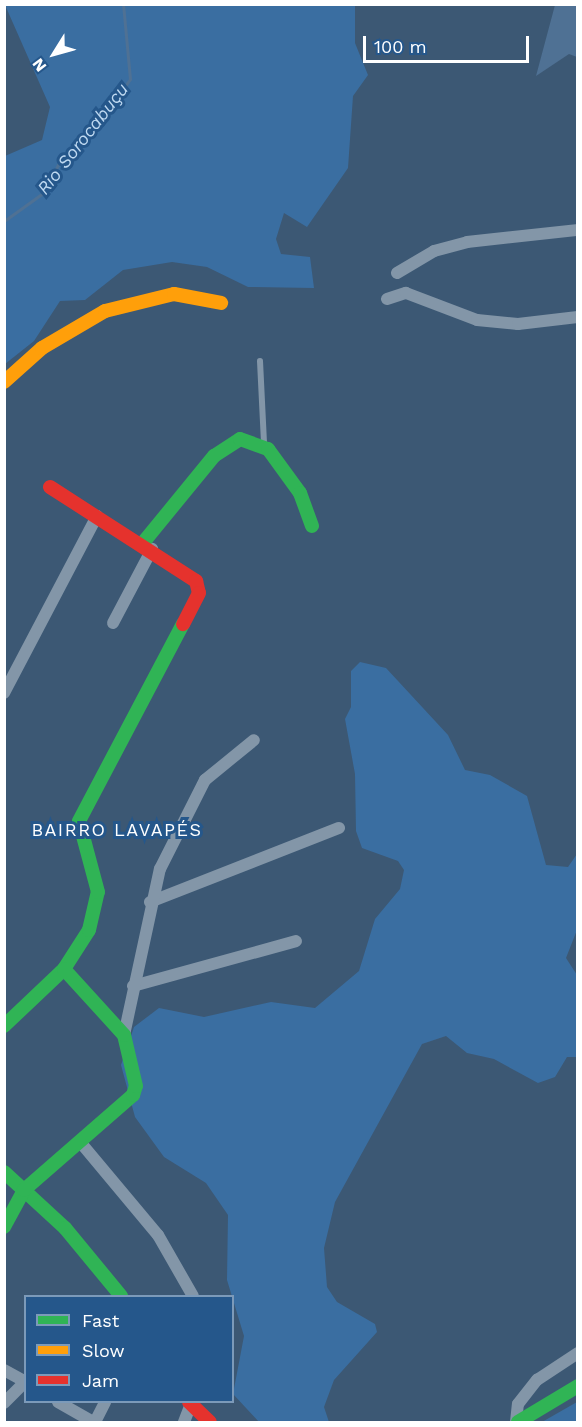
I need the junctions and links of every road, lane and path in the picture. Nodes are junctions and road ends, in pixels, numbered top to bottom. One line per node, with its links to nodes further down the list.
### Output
1 (578, 230): 2 (street)
2 (397, 273)
3 (387, 299): 5 (street)
4 (221, 303): 7 (street)
5 (578, 317)
6 (260, 361): 8 (lane)
7 (4, 382)
8 (264, 447): 11 (street); 12 (street)
9 (50, 487): 10 (street)
10 (97, 516): 12 (street); 14 (street)
11 (312, 526)
12 (147, 546): 13 (street); 19 (street)
13 (113, 623)
14 (4, 693)
15 (254, 740): 17 (street)
16 (339, 828): 17 (street)
17 (150, 902): 20 (street)
18 (296, 941): 20 (street)
19 (64, 969): 21 (street); 22 (street)
20 (133, 986): 22 (street)
21 (4, 1026)
22 (124, 1035): 23 (street)
23 (81, 1143): 25 (street); 28 (street)
24 (4, 1172): 25 (street)
25 (24, 1190): 26 (street); 27 (street)
26 (4, 1227)
27 (120, 1295)
28 (192, 1295)
29 (578, 1353): 41 (street)
30 (4, 1370): 31 (street)
31 (24, 1381)
32 (24, 1383): 34 (street)
33 (578, 1386): 41 (street)
34 (4, 1403)
35 (61, 1403): 38 (street)
36 (104, 1403): 38 (street)
37 (190, 1403): 39 (street); 40 (street)
38 (94, 1422)
39 (184, 1422)
40 (210, 1422)
41 (517, 1422)

